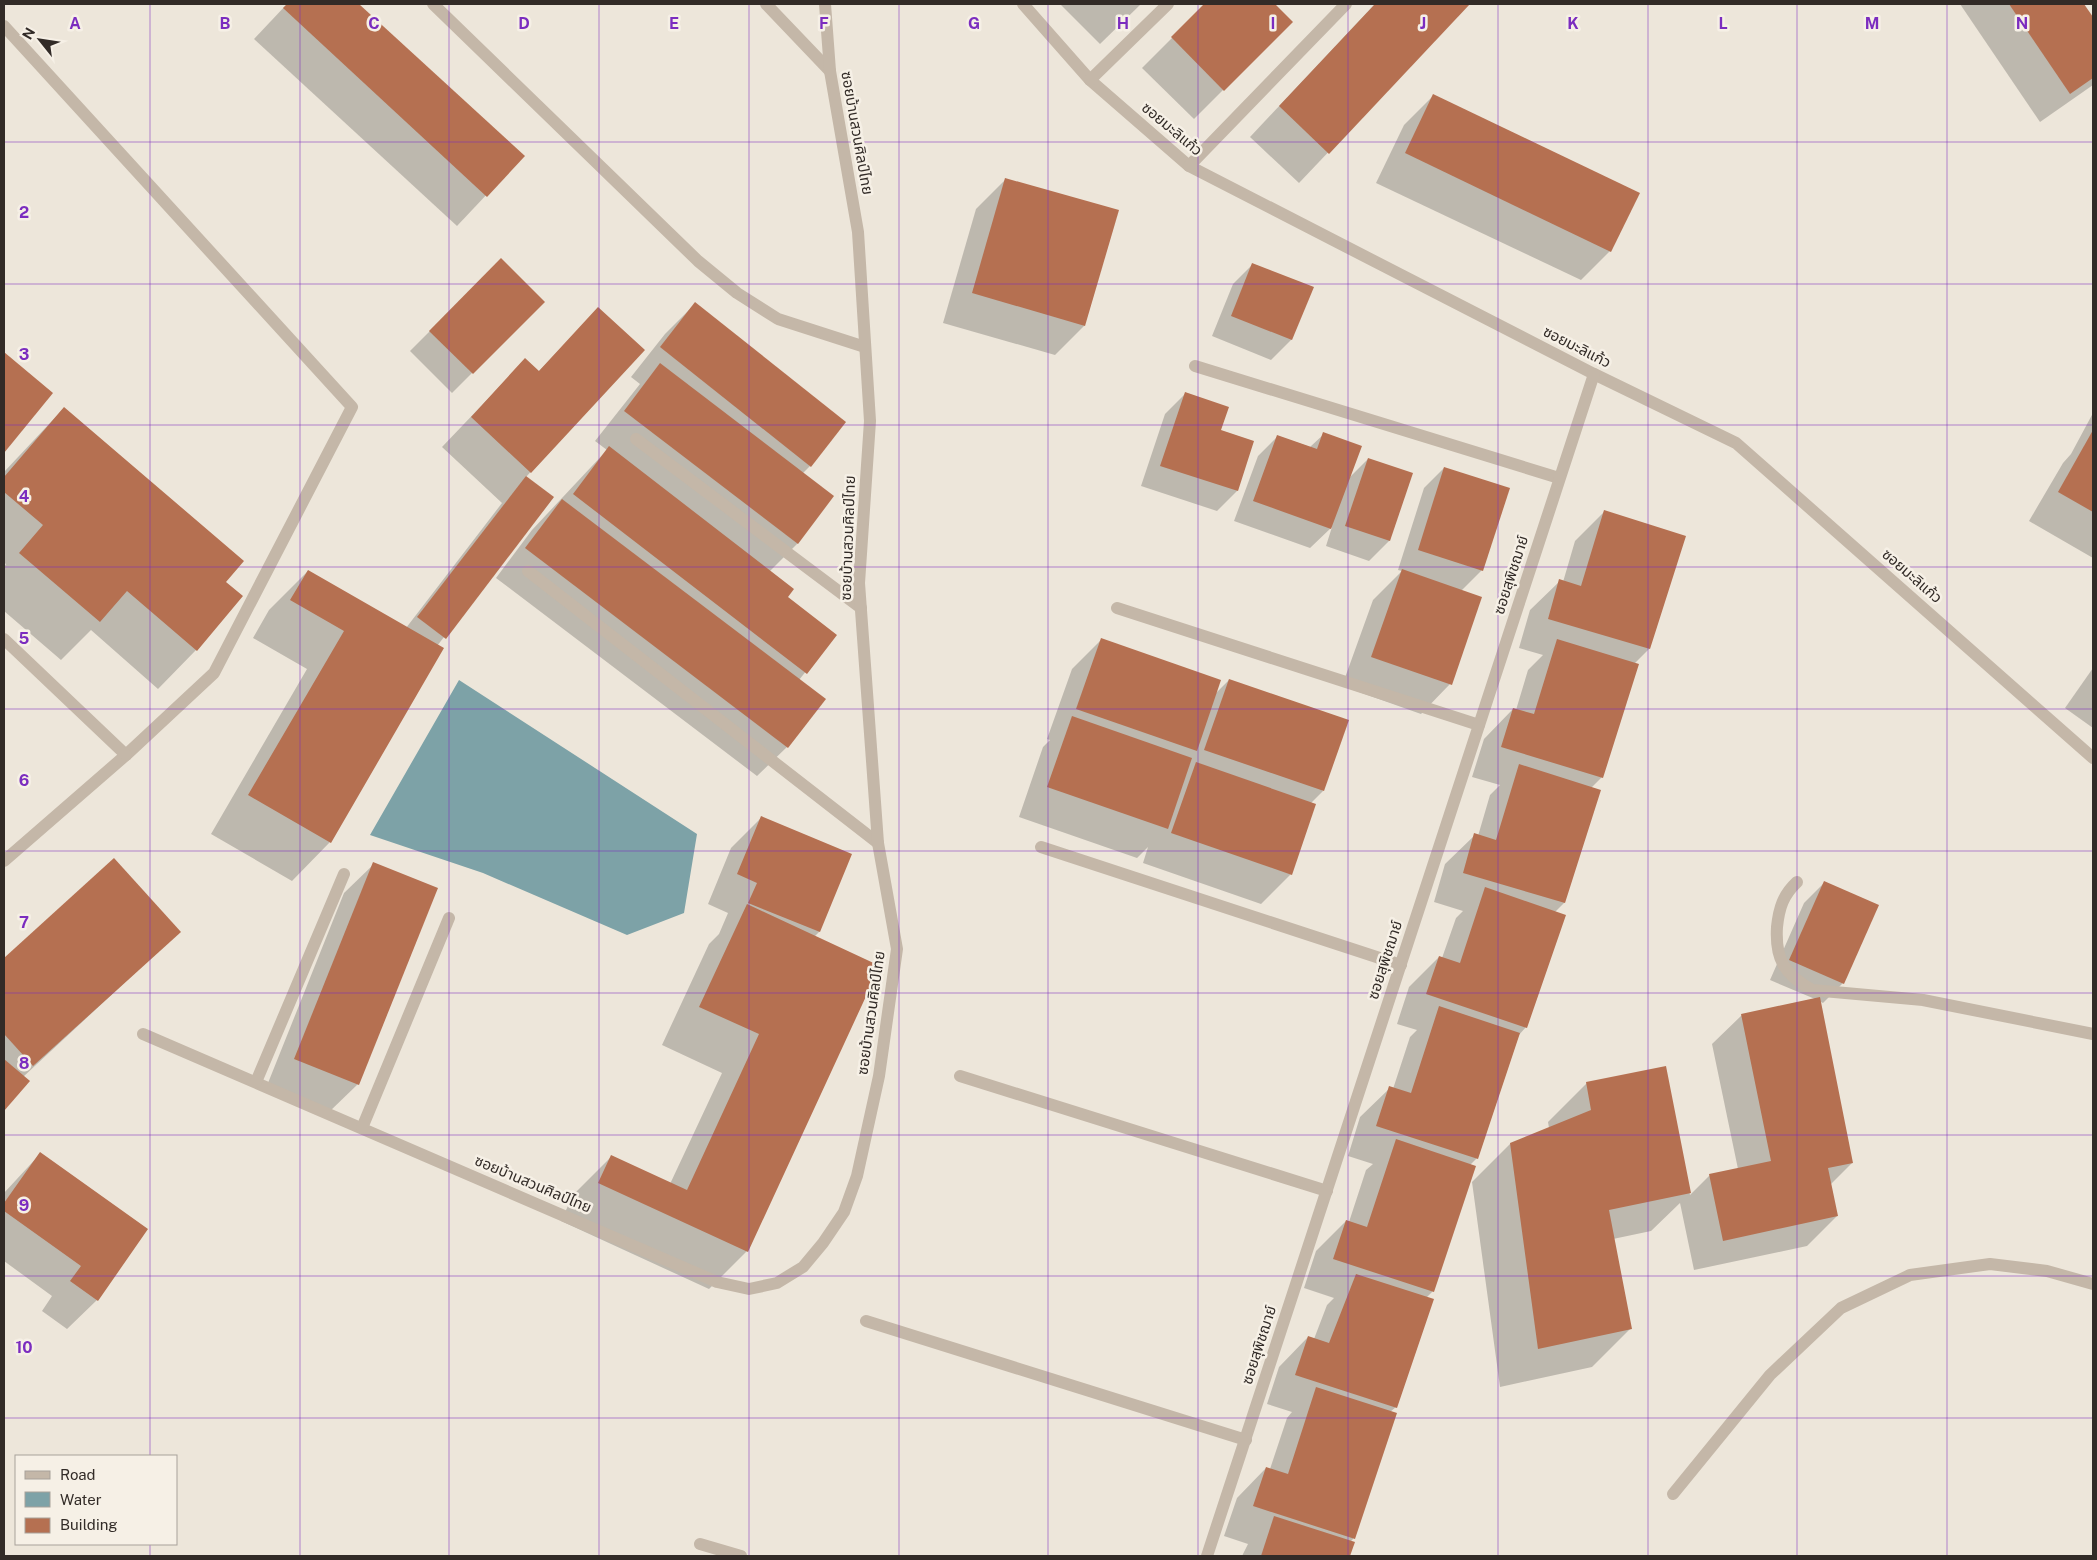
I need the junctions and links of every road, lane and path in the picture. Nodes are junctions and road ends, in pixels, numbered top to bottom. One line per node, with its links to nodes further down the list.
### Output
1 (433, 4): 11 (street)
2 (766, 4): 8 (street)
3 (825, 4): 8 (street, ซอยบ้านสวนศิลป์ไทย)
4 (1023, 4): 9 (street, ซอยมะลิแก้ว)
5 (1168, 4): 9 (street)
6 (1346, 4): 10 (street)
7 (4, 26): 21 (street)
8 (830, 71): 11 (street, ซอยบ้านสวนศิลป์ไทย)
9 (1090, 80): 10 (street, ซอยมะลิแก้ว)
10 (1189, 166): 13 (street, ซอยมะลิแก้ว)
11 (865, 348): 17 (street, ซอยบ้านสวนศิลป์ไทย)
12 (1194, 366): 15 (street)
13 (1594, 374): 15 (street, ซอยสุพิชฌาย์); 22 (street, ซอยมะลิแก้ว)
14 (636, 439): 17 (street)
15 (1559, 478): 20 (street, ซอยสุพิชฌาย์)
16 (528, 570): 23 (street)
17 (861, 608): 23 (street, ซอยบ้านสวนศิลป์ไทย)
18 (1117, 608): 20 (street)
19 (4, 639): 21 (street)
20 (1479, 725): 29 (street, ซอยสุพิชฌาย์)
21 (126, 755): 25 (street)
22 (2093, 758)
23 (878, 843): 34 (street, ซอยบ้านสวนศิลป์ไทย)
24 (1042, 847): 29 (street)
25 (4, 861)
26 (344, 874): 33 (street)
27 (1797, 882): 31 (street)
28 (450, 918): 34 (street)
29 (1401, 965): 35 (street, ซอยสุพิชฌาย์)
30 (143, 1034): 33 (street, ซอยบ้านสวนศิลป์ไทย)
31 (2093, 1034)
32 (960, 1076): 35 (street)
33 (256, 1082): 34 (street, ซอยบ้านสวนศิลป์ไทย)
34 (362, 1128)
35 (1327, 1191): 38 (street, ซอยสุพิชฌาย์)
36 (2093, 1284): 39 (street)
37 (866, 1321): 38 (street)
38 (1246, 1440): 42 (street, ซอยสุพิชฌาย์)
39 (1673, 1494)
40 (700, 1544): 41 (street)
41 (742, 1556)
42 (1207, 1556)

